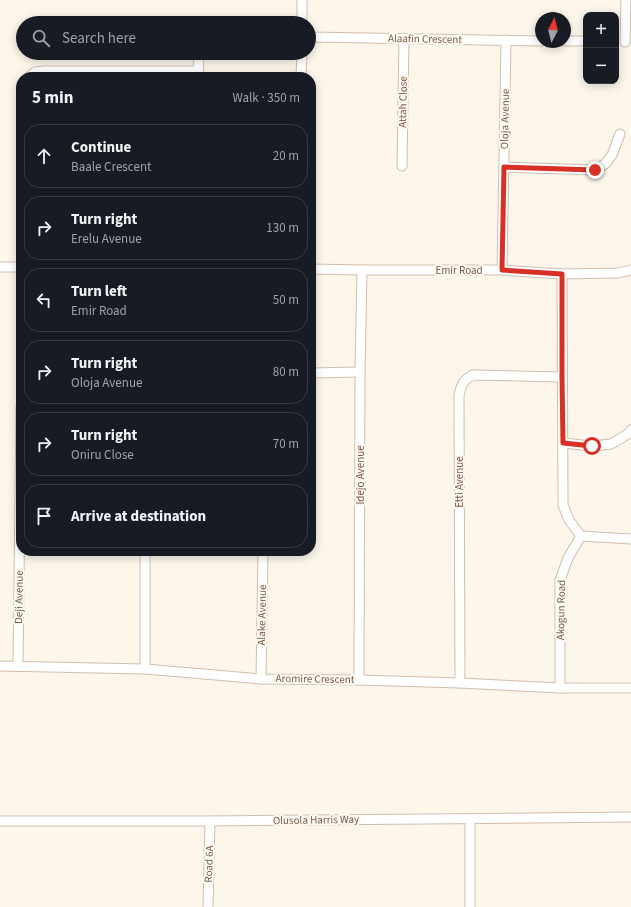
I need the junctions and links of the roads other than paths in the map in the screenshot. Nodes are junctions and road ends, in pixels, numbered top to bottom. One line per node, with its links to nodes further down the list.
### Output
1 (302, 0): 3 (street)
2 (626, 0): 10 (street)
3 (302, 16)
4 (316, 37): 5 (street, Alaafin Crescent)
5 (404, 38): 6 (street, Alaafin Crescent); 18 (street, Attah Close)
6 (506, 40): 7 (street, Alaafin Crescent); 19 (street, Oloja Avenue)
7 (535, 41)
8 (571, 41): 9 (street)
9 (583, 41)
10 (624, 42)
11 (199, 60): 15 (street)
12 (302, 60): 16 (street)
13 (35, 72): 14 (street)
14 (96, 72)
15 (198, 72)
16 (301, 72)
17 (620, 134): 19 (street)
18 (402, 166)
19 (504, 167): 24 (street, Oloja Avenue)
20 (0, 267): 21 (street)
21 (16, 267)
22 (316, 269): 23 (street, Emir Road)
23 (362, 270): 24 (street, Emir Road); 27 (street, Idejo Avenue)
24 (502, 270): 26 (street, Emir Road)
25 (631, 270): 26 (street, Emir Road)
26 (562, 274): 29 (street)
27 (360, 372): 28 (street); 41 (street, Idejo Avenue)
28 (316, 373)
29 (562, 377): 31 (street); 42 (street, Etti Avenue)
30 (631, 430): 31 (street)
31 (563, 443): 32 (street)
32 (581, 536): 33 (street); 43 (street, Akogun Road)
33 (631, 539)
34 (19, 556): 38 (street, Deji Avenue)
35 (145, 556): 39 (street)
36 (263, 556): 40 (street, Alake Avenue)
37 (0, 666): 38 (street, Aromire Crescent)
38 (18, 666): 39 (street, Aromire Crescent)
39 (145, 669): 40 (street, Aromire Crescent)
40 (261, 679): 41 (street, Aromire Crescent)
41 (359, 680): 42 (street, Aromire Crescent)
42 (460, 683): 43 (street, Aromire Crescent)
43 (560, 688): 44 (street, Aromire Crescent)
44 (631, 688)
45 (631, 818): 46 (street, Olusola Harris Way)
46 (470, 819): 48 (street, Olusola Harris Way); 50 (street)
47 (0, 821): 48 (street, Olusola Harris Way)
48 (210, 821): 49 (street, Road 6A)
49 (208, 907)
50 (470, 907)

